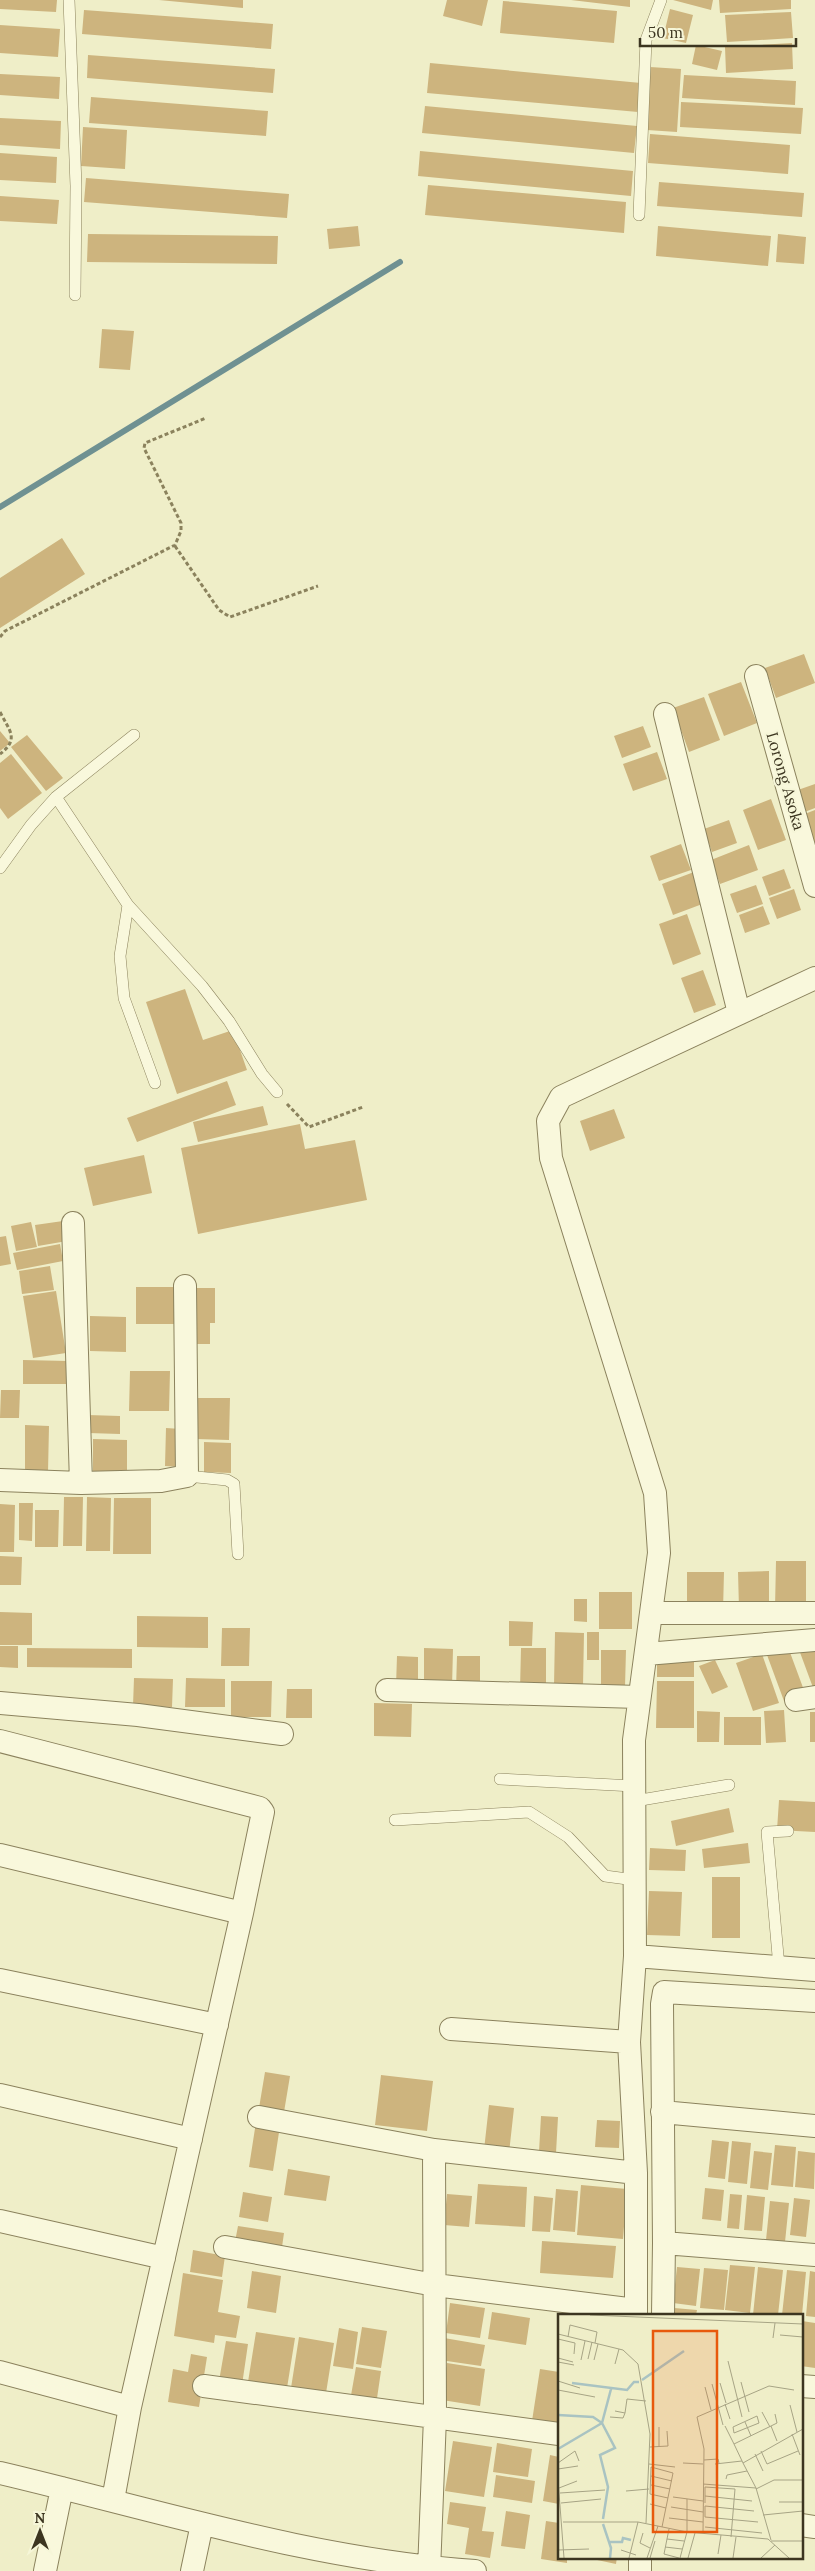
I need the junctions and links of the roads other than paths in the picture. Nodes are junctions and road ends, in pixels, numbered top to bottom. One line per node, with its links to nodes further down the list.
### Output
1 (70, 0): 4 (lane)
2 (661, 0): 3 (lane)
3 (639, 215)
4 (75, 296)
5 (756, 676): 10 (street, Lorong Asoka)
6 (665, 714): 13 (street)
7 (134, 735): 8 (lane)
8 (56, 797): 9 (lane); 11 (lane)
9 (0, 868)
10 (815, 886)
11 (128, 905): 14 (lane); 15 (lane)
12 (815, 978): 13 (street)
13 (739, 1014): 22 (street)
14 (156, 1083)
15 (277, 1092)
16 (73, 1223): 20 (street)
17 (185, 1286): 18 (street)
18 (188, 1476): 20 (street); 21 (lane)
19 (0, 1480): 20 (street)
20 (82, 1483)
21 (238, 1554)
22 (652, 1613): 23 (street); 25 (street)
23 (815, 1613)
24 (815, 1640): 25 (street)
25 (646, 1654): 27 (street)
26 (387, 1690): 27 (street)
27 (639, 1697): 33 (street)
28 (0, 1703): 29 (street)
29 (282, 1734)
30 (0, 1741): 38 (street)
31 (500, 1779): 33 (lane)
32 (729, 1785): 33 (lane)
33 (634, 1794): 37 (street)
34 (395, 1820): 37 (lane)
35 (788, 1831): 40 (lane)
36 (0, 1855): 38 (street)
37 (635, 1880): 39 (street)
38 (242, 1913): 44 (street)
39 (636, 1956): 40 (street); 46 (street)
40 (779, 1967): 41 (street)
41 (815, 1970)
42 (0, 1980): 44 (street)
43 (815, 2001): 48 (street)
44 (217, 2025): 51 (street)
45 (451, 2029): 46 (street)
46 (629, 2042): 53 (street)
47 (0, 2095): 51 (street)
48 (662, 2112): 50 (street); 55 (street)
49 (259, 2117): 52 (street)
50 (815, 2126)
51 (191, 2139): 58 (street)
52 (434, 2150): 53 (street); 59 (street)
53 (636, 2173): 60 (street)
54 (0, 2221): 58 (street)
55 (664, 2243): 57 (street); 61 (street)
56 (225, 2246): 59 (street)
57 (815, 2255)
58 (164, 2258): 66 (street)
59 (435, 2284): 60 (street); 67 (street)
60 (636, 2312)
61 (663, 2314)
62 (0, 2372): 66 (street)
63 (204, 2386): 67 (street)
64 (802, 2386): 65 (street)
65 (815, 2387)
66 (130, 2407): 71 (street)
67 (435, 2417): 68 (street); 76 (street)
68 (558, 2434)
69 (0, 2473): 70 (street)
70 (62, 2488): 71 (street); 77 (street)
71 (113, 2500): 72 (street)
72 (202, 2524): 76 (street); 78 (street)
73 (802, 2525): 74 (street)
74 (815, 2527)
75 (640, 2558): 80 (street)
76 (429, 2569): 79 (street)
77 (45, 2571)
78 (192, 2571)
79 (475, 2571)
80 (640, 2571)

